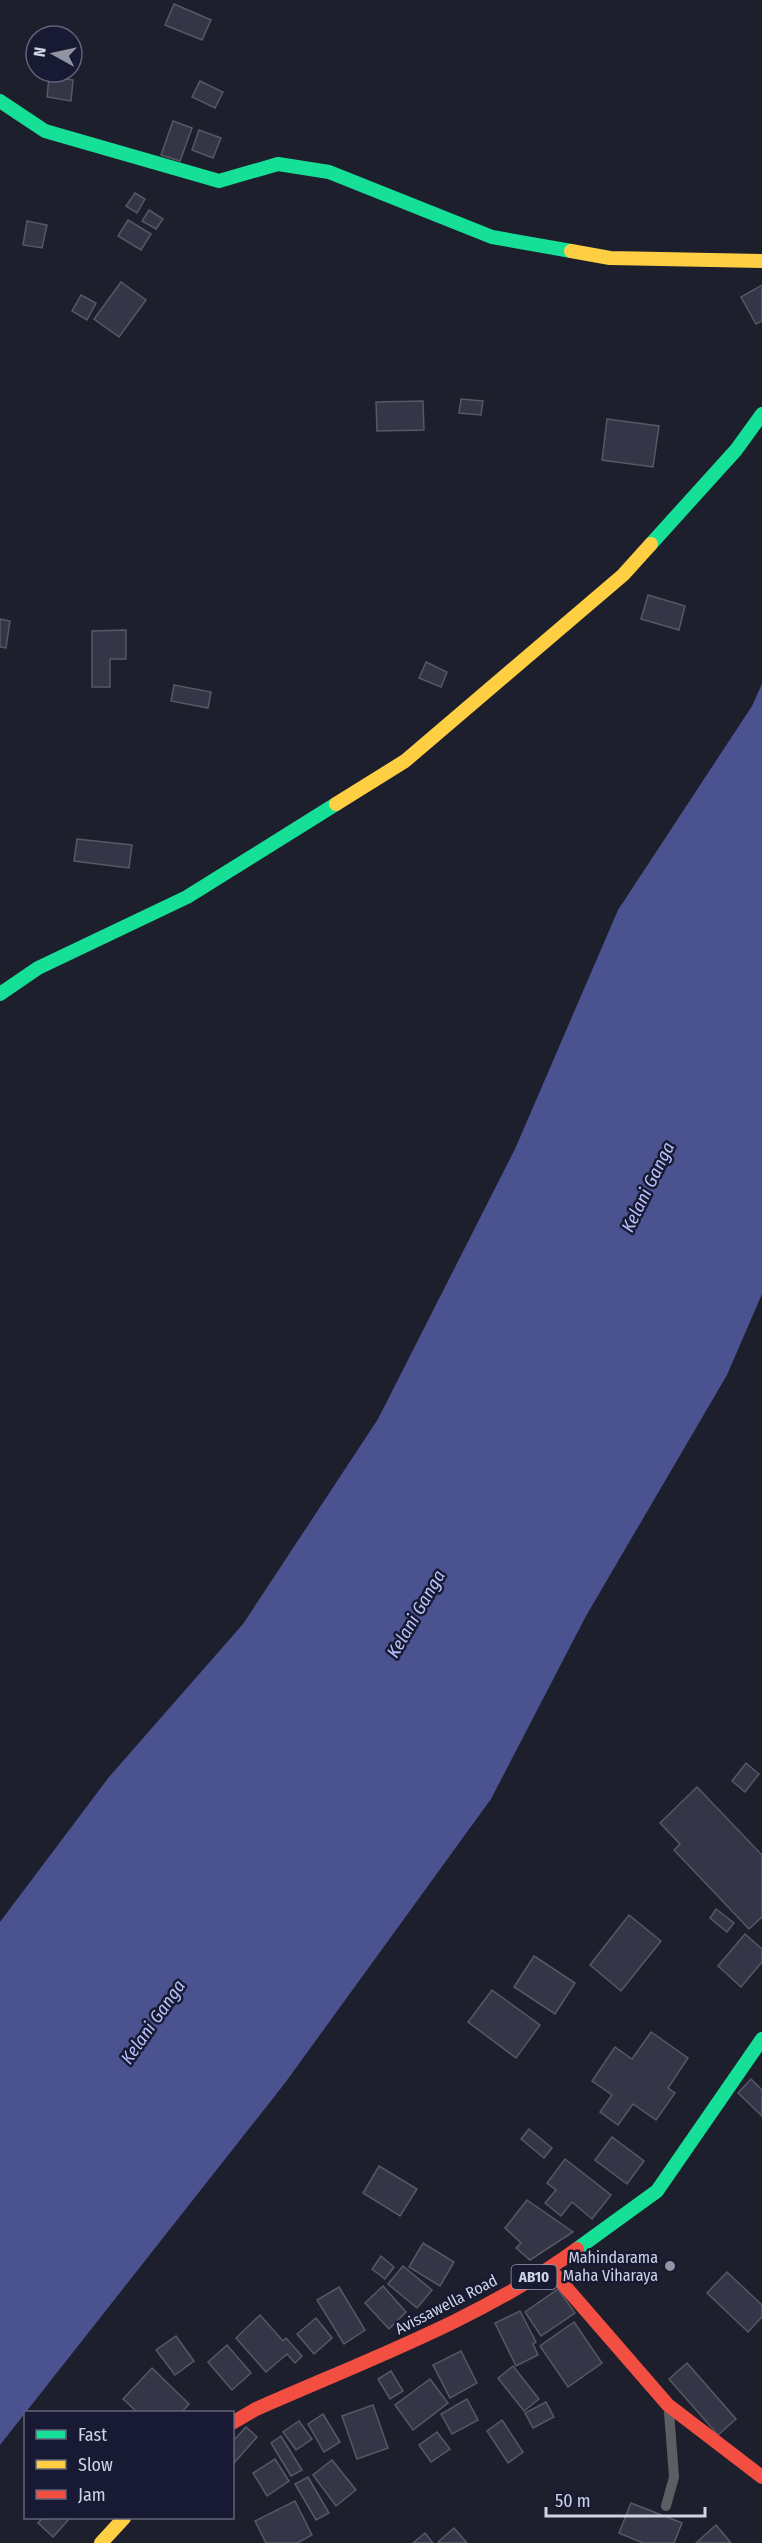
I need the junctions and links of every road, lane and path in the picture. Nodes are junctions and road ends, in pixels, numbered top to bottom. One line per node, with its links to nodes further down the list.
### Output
1 (0, 101): 2 (street)
2 (762, 261)
3 (762, 414): 4 (street)
4 (0, 994)
5 (762, 2039): 6 (street, Avissawella Road / AB10)
6 (550, 2268): 7 (street); 8 (street, Avissawella Road / AB10)
7 (668, 2405): 9 (street); 10 (lane)
8 (234, 2422)
9 (762, 2476)
10 (666, 2506)
11 (122, 2519): 12 (street)
12 (101, 2543)

